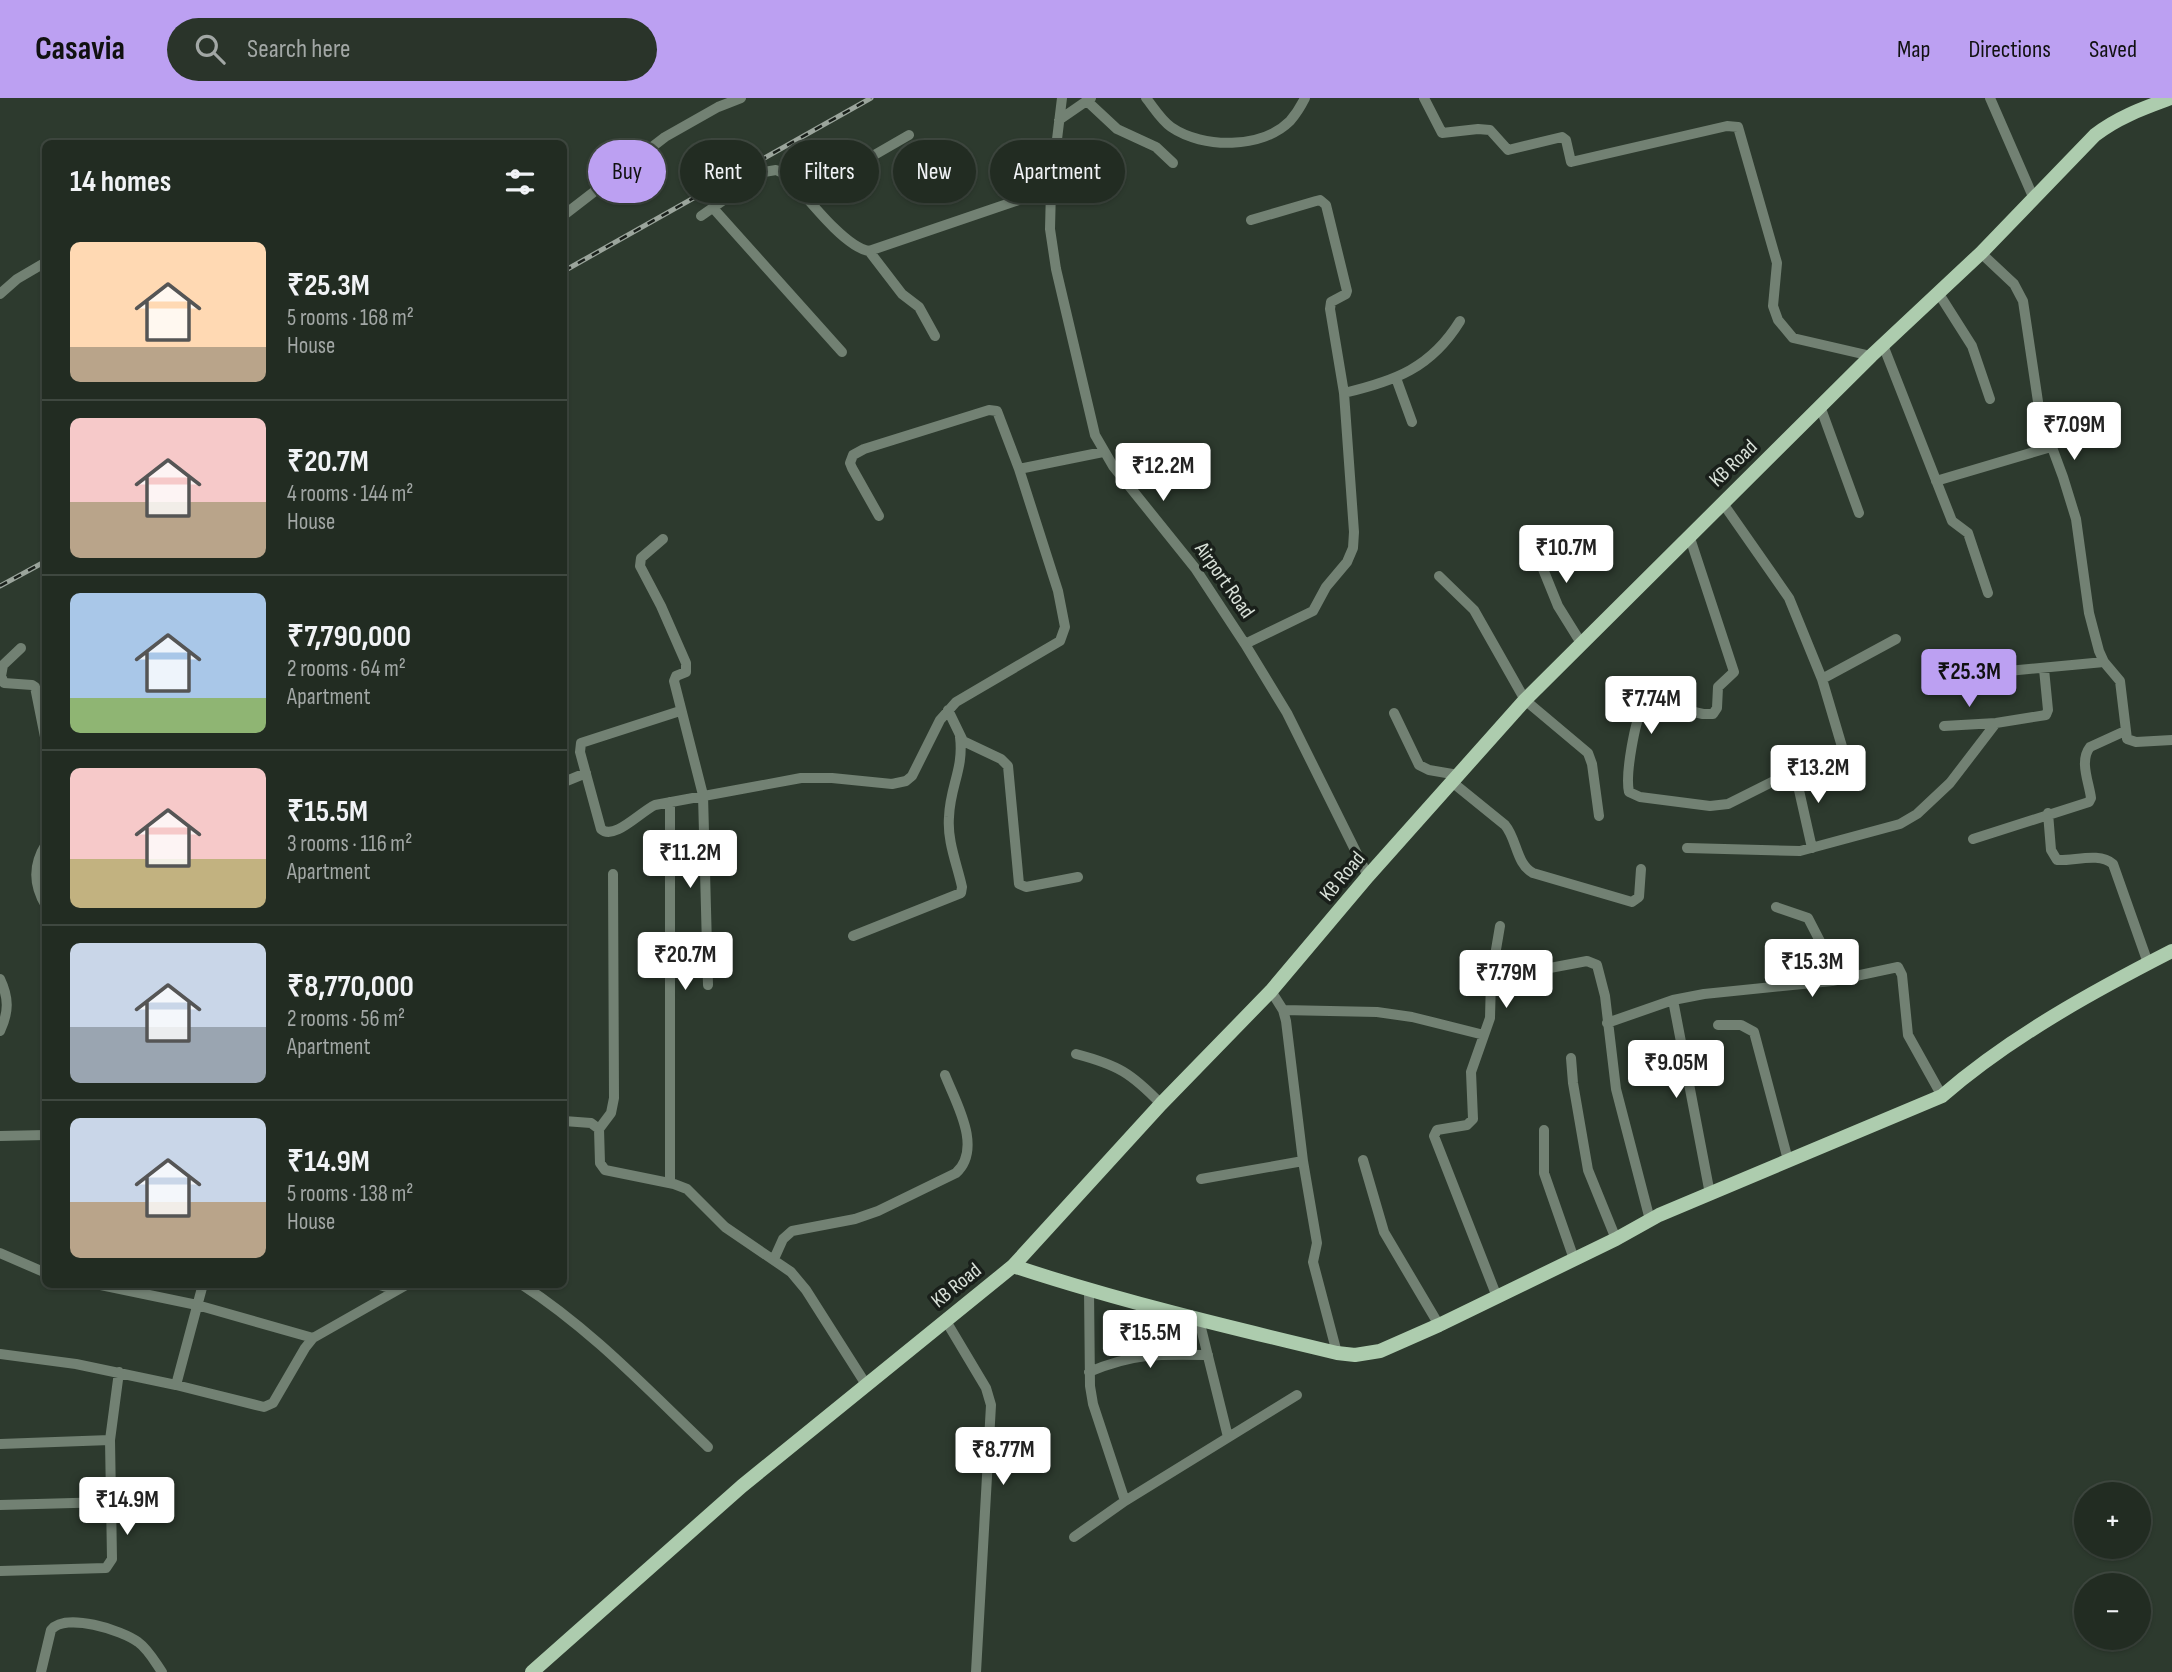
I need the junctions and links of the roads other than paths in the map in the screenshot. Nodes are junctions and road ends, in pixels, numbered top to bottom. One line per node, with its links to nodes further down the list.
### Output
1 (741, 98): 20 (street)
2 (1062, 98): 9 (street, Airport Road)
3 (1146, 98): 4 (street)
4 (1305, 98)
5 (1424, 98): 32 (street)
6 (1990, 98): 15 (street)
7 (2171, 98): 15 (main road, KB Road)
8 (1089, 99): 9 (street); 13 (street)
9 (1059, 120): 11 (street, Airport Road)
10 (909, 135): 12 (street)
11 (1057, 140)
12 (879, 152)
13 (1172, 163)
14 (780, 171): 19 (street)
15 (2034, 199): 24 (main road, KB Road)
16 (812, 203): 23 (street)
17 (1011, 203): 23 (street)
18 (1050, 203): 39 (street, Airport Road)
19 (713, 208): 21 (street); 31 (street)
20 (567, 213)
21 (701, 216)
22 (1251, 220): 34 (street)
23 (869, 251): 29 (street)
24 (1981, 253): 27 (main road, KB Road); 38 (street)
25 (42, 264): 26 (street)
26 (0, 294)
27 (1939, 294): 30 (main road, KB Road); 35 (street)
28 (1460, 321): 33 (street)
29 (935, 336)
30 (1883, 345): 32 (main road, KB Road); 41 (street)
31 (842, 352)
32 (1871, 356): 36 (main road, KB Road)
33 (1396, 378): 34 (street); 37 (street)
34 (1344, 393): 52 (street)
35 (1990, 400)
36 (1820, 406): 42 (main road, KB Road); 43 (street)
37 (1412, 422)
38 (2051, 447): 41 (street); 54 (street)
39 (1103, 452): 40 (street); 52 (street, Airport Road)
40 (1019, 469): 44 (street); 59 (street)
41 (1936, 481): 49 (street)
42 (1722, 502): 45 (main road, KB Road); 57 (street)
43 (1860, 513)
44 (879, 516)
45 (1689, 534): 51 (main road, KB Road); 68 (street)
46 (1530, 537): 51 (street)
47 (663, 539): 60 (street)
48 (1439, 576): 58 (street)
49 (1988, 593)
50 (1896, 639): 57 (street)
51 (1581, 643): 58 (main road, KB Road)
52 (1245, 644): 82 (street, Airport Road)
53 (21, 648): 62 (street)
54 (2104, 662): 55 (street); 65 (street)
55 (2044, 669): 56 (street); 63 (street)
56 (2008, 671)
57 (1822, 679): 68 (street)
58 (1525, 700): 70 (main road, KB Road); 75 (street)
59 (948, 710): 66 (street); 72 (street)
60 (680, 711): 69 (street); 72 (street)
61 (1394, 713): 70 (street)
62 (42, 722)
63 (1996, 723): 64 (street); 78 (street)
64 (1944, 726)
65 (2125, 731): 67 (street); 74 (street)
66 (960, 737): 83 (street); 87 (street)
67 (2172, 740)
68 (1794, 768): 78 (street)
69 (586, 773): 71 (street); 73 (street)
70 (1455, 778): 80 (street); 82 (main road, KB Road)
71 (567, 781)
72 (703, 794): 73 (street); 93 (street)
73 (670, 802): 115 (street)
74 (2048, 813): 76 (street); 89 (street)
75 (1600, 816)
76 (1973, 839)
77 (1687, 848): 78 (street)
78 (1812, 848)
79 (42, 850): 84 (street)
80 (1641, 869)
81 (614, 874): 107 (street)
82 (1368, 876): 94 (main road, KB Road)
83 (1078, 877)
84 (42, 898)
85 (1776, 907): 92 (street)
86 (1500, 926): 91 (street)
87 (853, 936)
88 (2172, 951): 89 (main road)
89 (2148, 963): 104 (main road)
90 (0, 979): 99 (street)
91 (1491, 979): 97 (street); 100 (street)
92 (1832, 981): 95 (street); 104 (street)
93 (708, 985)
94 (1271, 992): 96 (street); 105 (main road, KB Road)
95 (1674, 1000): 97 (street); 116 (street)
96 (1283, 1010): 100 (street); 113 (street)
97 (1607, 1023): 117 (street)
98 (1718, 1026): 112 (street)
99 (0, 1031)
100 (1485, 1035): 131 (street)
101 (1076, 1054): 105 (street)
102 (1571, 1058): 118 (street)
103 (945, 1075): 120 (street)
104 (1942, 1096): 112 (main road)
105 (1161, 1104): 122 (main road, KB Road)
106 (567, 1121): 107 (street)
107 (599, 1129): 115 (street)
108 (1544, 1130): 121 (street)
109 (42, 1135): 110 (street)
110 (0, 1136)
111 (1363, 1160): 135 (street)
112 (1788, 1160): 116 (main road)
113 (1303, 1161): 114 (street); 137 (street)
114 (1201, 1179)
115 (670, 1183): 120 (street)
116 (1710, 1194): 117 (main road)
117 (1650, 1220): 118 (main road)
118 (1616, 1240): 121 (main road)
119 (0, 1253): 123 (street)
120 (774, 1259): 143 (street)
121 (1574, 1259): 131 (main road)
122 (1013, 1266): 130 (main road); 134 (main road, KB Road)
123 (42, 1271)
124 (115, 1288): 132 (street)
125 (202, 1288): 132 (street)
126 (390, 1288): 129 (street)
127 (401, 1288): 129 (street)
128 (527, 1288): 148 (street)
129 (397, 1290): 136 (street)
130 (1088, 1290): 133 (main road); 140 (street)
131 (1497, 1297): 135 (main road)
132 (197, 1305): 136 (street); 142 (street)
133 (1199, 1320): 137 (main road); 139 (street)
134 (946, 1321): 143 (main road, KB Road); 157 (street)
135 (1440, 1325): 137 (main road)
136 (313, 1338): 142 (street)
137 (1337, 1353)
138 (0, 1354): 141 (street)
139 (1208, 1355): 140 (street); 145 (street)
140 (1089, 1372): 149 (street)
141 (119, 1373): 142 (street); 146 (street)
142 (176, 1385)
143 (867, 1386): 156 (main road, KB Road)
144 (1297, 1395): 145 (street)
145 (1228, 1437): 149 (street)
146 (110, 1440): 147 (street); 150 (street)
147 (0, 1444)
148 (708, 1447)
149 (1125, 1501): 152 (street)
150 (110, 1502): 151 (street); 153 (street)
151 (0, 1505)
152 (1074, 1538)
153 (0, 1571)
154 (41, 1672): 155 (street)
155 (162, 1672)
156 (532, 1672)
157 (976, 1672)

